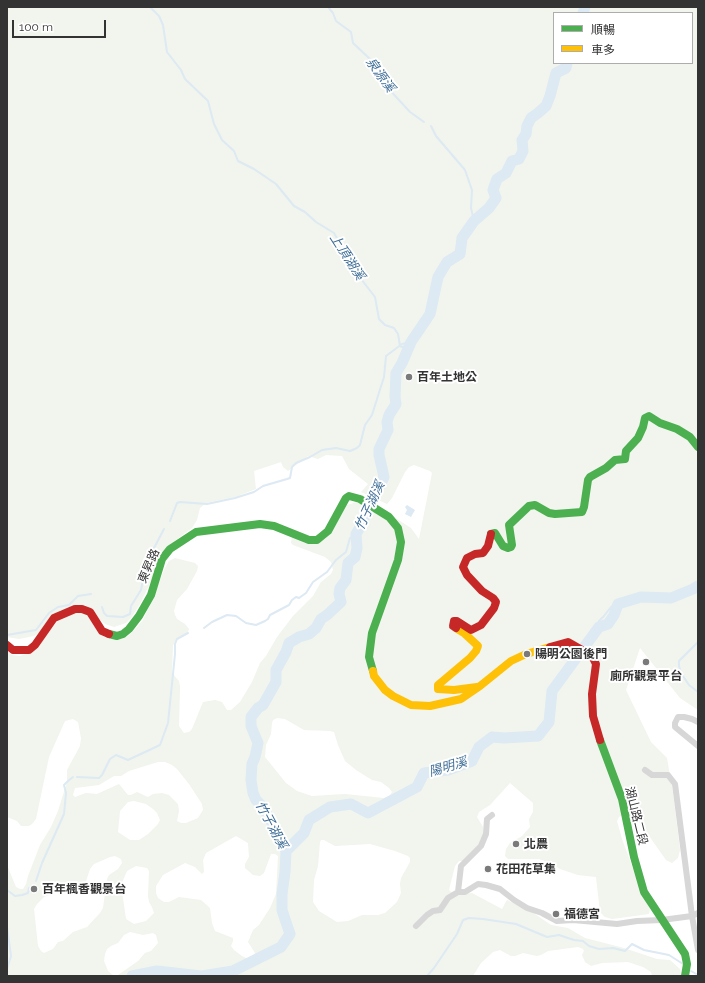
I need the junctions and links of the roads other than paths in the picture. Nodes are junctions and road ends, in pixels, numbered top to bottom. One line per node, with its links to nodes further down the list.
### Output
1 (698, 447): 3 (street)
2 (7, 645): 3 (street, 東昇路)
3 (480, 686): 10 (street, 湖山路二段)
4 (698, 722): 5 (street)
5 (698, 746)
6 (645, 770): 9 (street)
7 (492, 814): 8 (street)
8 (458, 892): 10 (street); 11 (street)
9 (695, 914): 10 (street); 12 (street)
10 (662, 920): 13 (street, 湖山路二段)
11 (416, 926)
12 (698, 950)
13 (685, 976)

